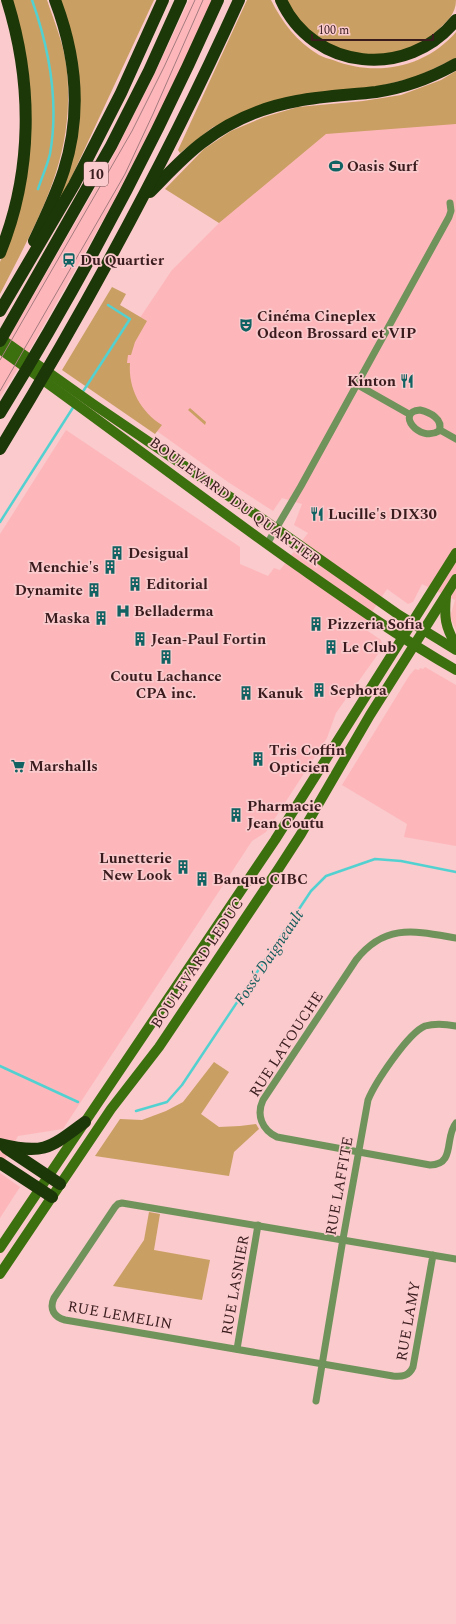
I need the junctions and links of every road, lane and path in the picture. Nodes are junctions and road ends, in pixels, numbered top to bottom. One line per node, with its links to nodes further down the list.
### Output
1 (7, 0): 12 (highway)
2 (55, 0): 13 (highway)
3 (163, 0): 13 (highway)
4 (181, 0): 16 (highway, 10)
5 (218, 0): 20 (highway, 10)
6 (239, 0): 10 (highway)
7 (281, 0): 8 (highway)
8 (456, 20)
9 (456, 64): 10 (highway)
10 (142, 200): 24 (highway)
11 (450, 203): 18 (street)
12 (0, 253)
13 (15, 286): 14 (highway)
14 (0, 311)
15 (0, 338): 19 (street, BOULEVARD DU QUARTIER)
16 (0, 341)
17 (0, 349): 19 (street, BOULEVARD DU QUARTIER)
18 (356, 384): 21 (street); 25 (street)
19 (91, 408): 25 (street, BOULEVARD DU QUARTIER); 26 (street, BOULEVARD DU QUARTIER)
20 (0, 413)
21 (409, 414): 22 (street); 22 (street)
22 (440, 430): 23 (street)
23 (456, 439)
24 (0, 449)
25 (276, 528): 26 (street); 30 (street, BOULEVARD DU QUARTIER)
26 (267, 544): 32 (street, BOULEVARD DU QUARTIER)
27 (456, 553): 30 (street, BOULEVARD LEDUC)
28 (456, 579): 29 (street, BOULEVARD LEDUC)
29 (446, 593): 31 (street, BOULEVARD LEDUC); 34 (street)
30 (411, 623): 31 (street, BOULEVARD DU QUARTIER); 32 (street, BOULEVARD LEDUC)
31 (423, 630): 33 (street, BOULEVARD LEDUC); 35 (street, BOULEVARD DU QUARTIER)
32 (401, 638): 33 (street, BOULEVARD DU QUARTIER); 39 (street, BOULEVARD LEDUC)
33 (414, 646): 36 (street, BOULEVARD DU QUARTIER); 45 (street, BOULEVARD LEDUC)
34 (456, 646)
35 (456, 650)
36 (456, 670)
37 (456, 938): 42 (street, RUE LATOUCHE)
38 (456, 1026): 42 (street, RUE LAFFITE)
39 (85, 1122): 41 (highway); 44 (street, BOULEVARD LEDUC)
40 (456, 1123): 42 (street, RUE LATOUCHE)
41 (0, 1144): 44 (highway)
42 (358, 1152): 49 (street, RUE LAFFITE)
43 (0, 1163): 46 (highway)
44 (48, 1176): 45 (highway); 46 (street, BOULEVARD LEDUC)
45 (60, 1184): 47 (street, BOULEVARD LEDUC)
46 (40, 1189): 47 (highway); 50 (street, BOULEVARD LEDUC)
47 (52, 1197): 53 (street, BOULEVARD LEDUC)
48 (258, 1225): 49 (street, RUE LEMELIN); 54 (street, RUE LASNIER); 54 (street, RUE LEMELIN)
49 (343, 1239): 51 (street, RUE LEMELIN); 55 (street, RUE LAFFITE)
50 (0, 1248)
51 (432, 1255): 52 (street, RUE LEMELIN); 55 (street, RUE LAMY)
52 (456, 1259)
53 (0, 1274)
54 (237, 1349): 55 (street, RUE LEMELIN)
55 (322, 1364): 56 (street, RUE LAFFITE)
56 (316, 1401)

